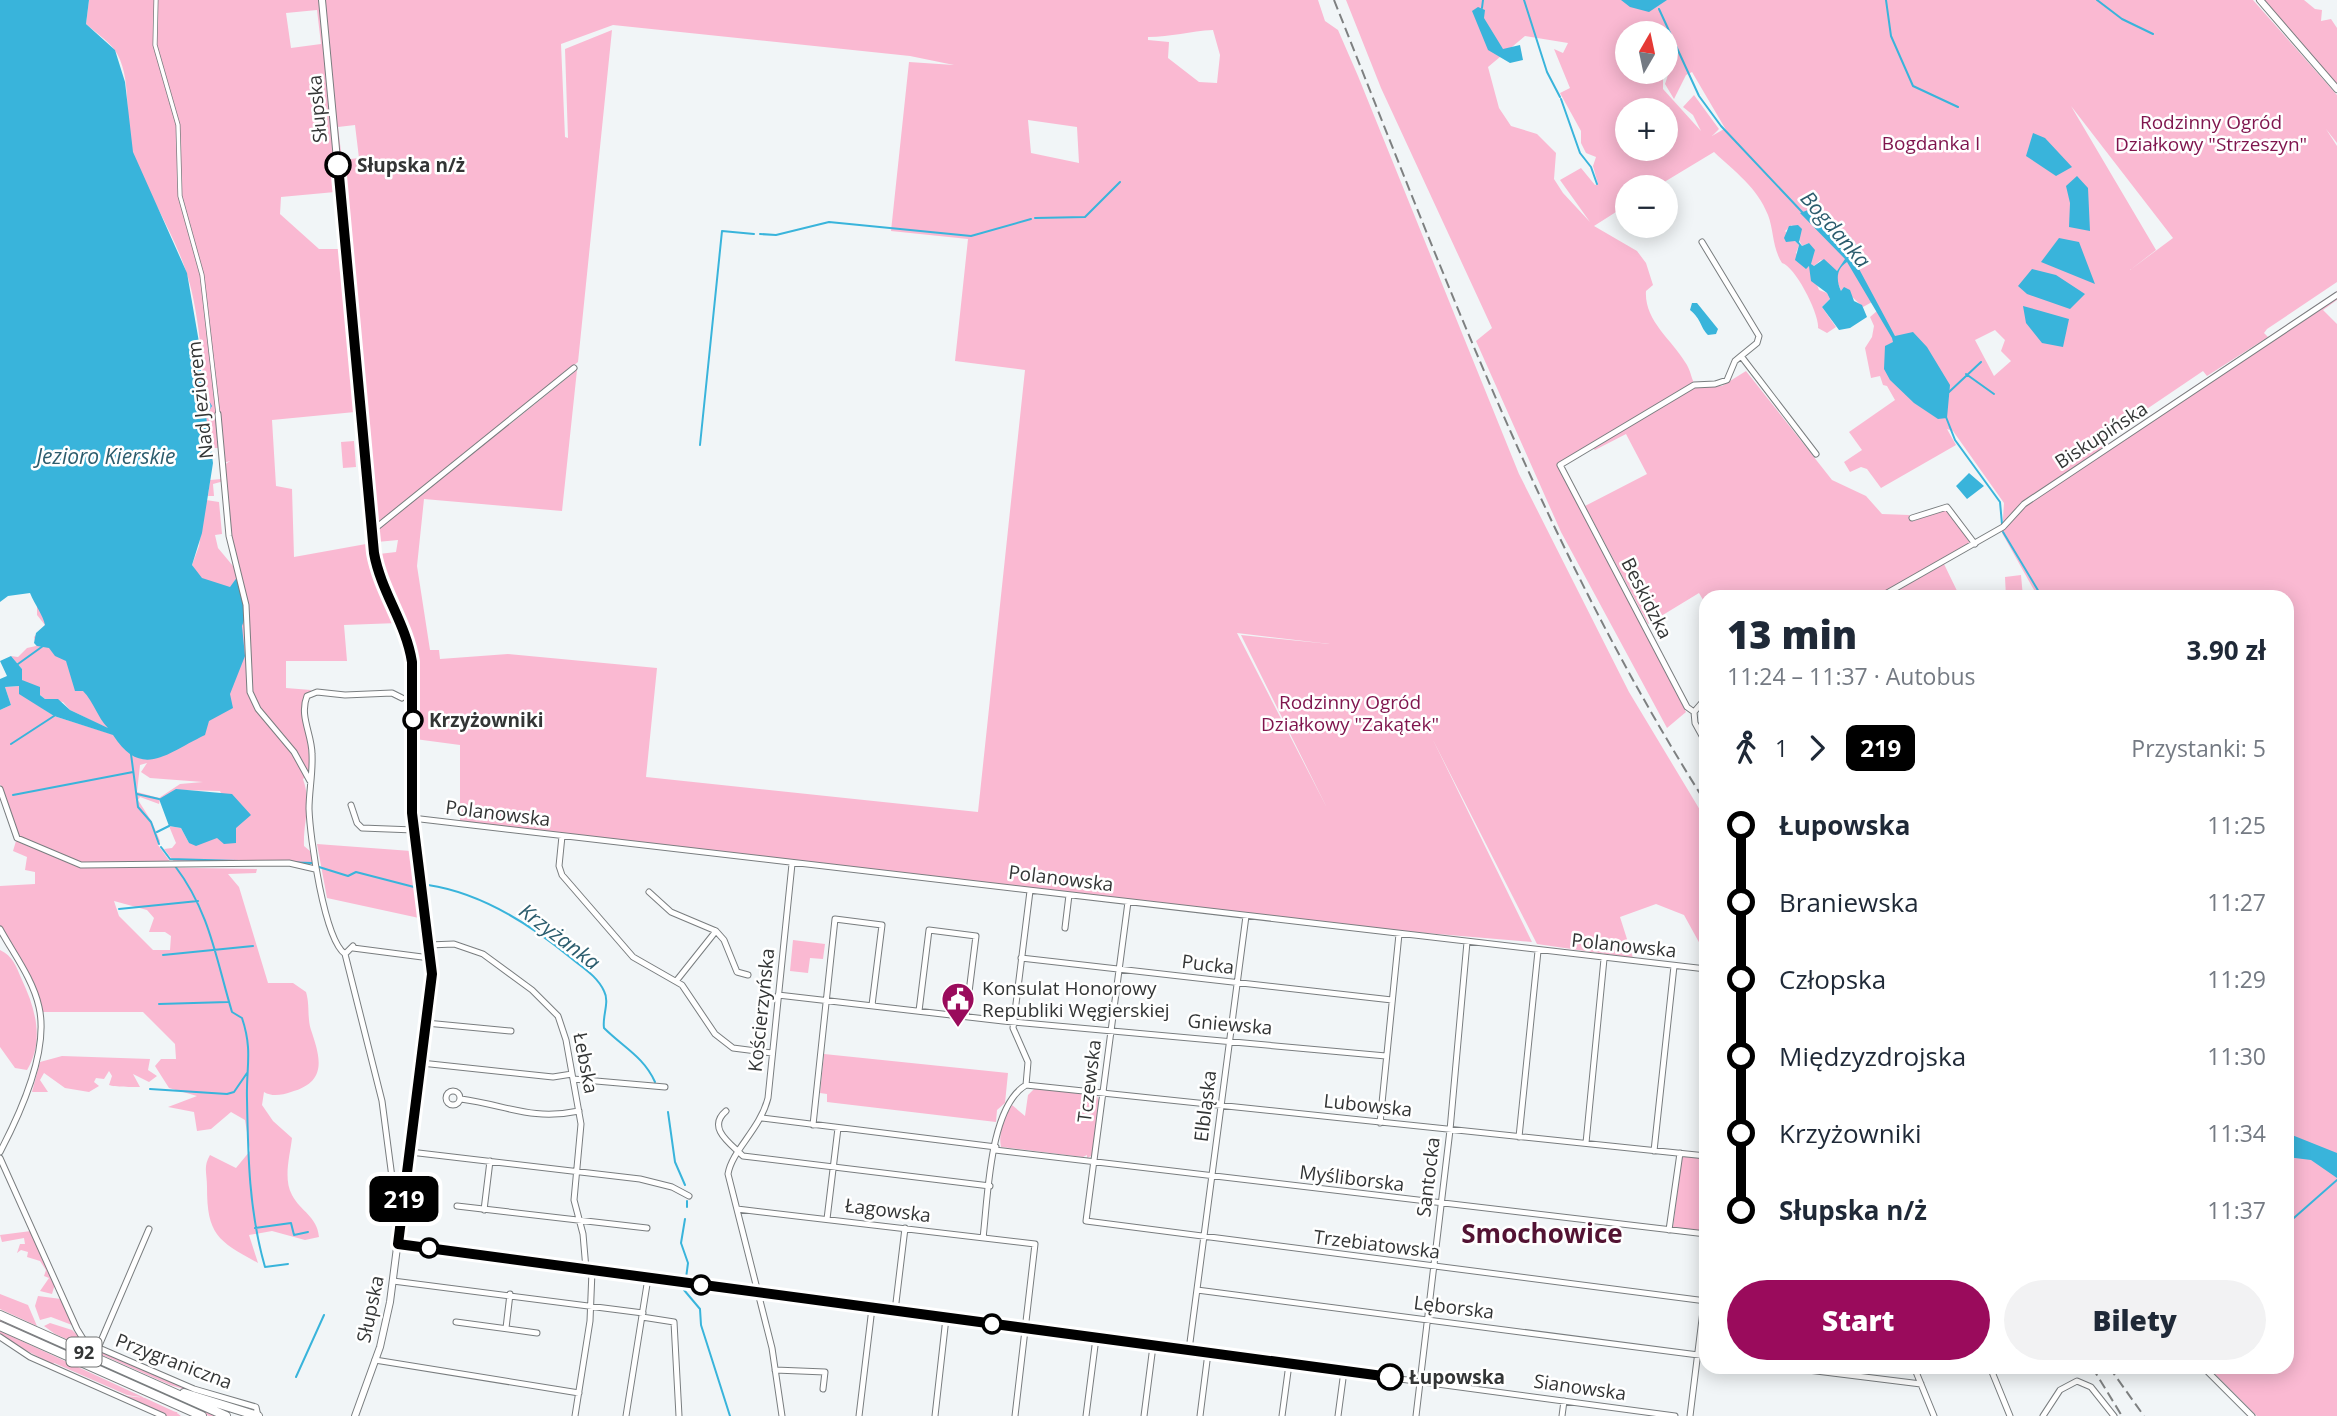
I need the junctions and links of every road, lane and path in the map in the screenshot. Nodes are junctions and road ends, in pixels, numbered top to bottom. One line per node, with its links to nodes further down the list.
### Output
1 (156, 0): 9 (street, Nad Jeziorem)
2 (322, 0): 12 (street, Słupska)
3 (2260, 0): 4 (street)
4 (2337, 89)
5 (1702, 242): 7 (street)
6 (2337, 295): 13 (street, Biskupińska)
7 (1741, 356): 10 (street); 17 (street, Beskidzka)
8 (574, 368): 12 (street)
9 (218, 414): 19 (street, Nad Jeziorem)
10 (1816, 454)
11 (1912, 517): 13 (street)
12 (372, 531): 22 (street, Słupska)
13 (1975, 544): 14 (street, Biskupińska)
14 (1893, 590)
15 (402, 698): 19 (street)
16 (1699, 706): 17 (street)
17 (1694, 712): 18 (street, Beskidzka)
18 (1699, 730)
19 (310, 781): 26 (street)
20 (0, 789): 26 (street)
21 (351, 805): 23 (street)
22 (412, 818): 23 (street, Słupska); 24 (street, Polanowska)
23 (414, 830): 37 (street, Słupska)
24 (562, 836): 25 (street, Polanowska); 47 (street)
25 (792, 864): 27 (street, Polanowska); 49 (street, Kościerzyńska)
26 (316, 870): 38 (street)
27 (1030, 891): 29 (street, Polanowska); 41 (street)
28 (649, 892): 34 (street)
29 (1069, 895): 30 (street, Polanowska); 32 (street)
30 (1128, 902): 31 (street, Polanowska); 45 (street, Tczewska)
31 (1246, 916): 35 (street, Polanowska); 48 (street, Elbląska)
32 (1065, 928)
33 (0, 929): 80 (street)
34 (716, 931): 46 (street); 47 (street)
35 (1399, 934): 36 (street, Polanowska); 51 (street)
36 (1467, 942): 39 (street, Polanowska); 75 (street, Santocka)
37 (429, 945): 40 (street, Słupska); 63 (street, Łebska)
38 (351, 950): 40 (street); 97 (street)
39 (1538, 951): 42 (street, Polanowska); 76 (street)
40 (430, 958): 56 (street, Słupska)
41 (1021, 958): 45 (street, Pucka); 55 (street)
42 (1604, 959): 43 (street, Polanowska); 77 (street)
43 (1674, 966): 44 (street, Polanowska); 79 (street)
44 (1699, 969)
45 (1119, 970): 48 (street, Pucka); 57 (street, Tczewska)
46 (748, 975)
47 (677, 980): 60 (street)
48 (1236, 983): 51 (street, Pucka); 59 (street, Elbląska)
49 (778, 995): 50 (street, Gniewska); 60 (street, Kościerzyńska)
50 (825, 1000): 52 (street, Gniewska); 52 (street); 73 (street)
51 (1392, 1000): 61 (street)
52 (872, 1005): 53 (street, Gniewska)
53 (919, 1011): 54 (street, Gniewska); 54 (street)
54 (966, 1016): 55 (street, Gniewska)
55 (1013, 1021): 57 (street, Gniewska); 64 (street)
56 (426, 1023): 58 (street); 62 (street, Słupska)
57 (1111, 1028): 59 (street, Gniewska); 66 (street, Tczewska)
58 (511, 1031)
59 (1228, 1039): 61 (street, Gniewska); 68 (street, Elbląska)
60 (772, 1054): 71 (street, Kościerzyńska)
61 (1386, 1056): 72 (street)
62 (421, 1063): 63 (street); 81 (street, Słupska)
63 (573, 1077): 65 (street); 69 (street, Łebska)
64 (1026, 1085): 66 (street, Lubowska); 78 (street)
65 (665, 1087)
66 (1103, 1094): 68 (street, Lubowska); 87 (street, Tczewska)
67 (461, 1099): 69 (street)
68 (1221, 1106): 72 (street, Lubowska); 90 (street, Elbląska)
69 (579, 1111): 89 (street, Łebska)
70 (726, 1111): 82 (street)
71 (762, 1118): 73 (street, Myśliborska); 82 (street, Kościerzyńska)
72 (1380, 1123): 75 (street, Lubowska)
73 (813, 1125): 74 (street, Myśliborska)
74 (838, 1128): 78 (street, Myśliborska); 88 (street)
75 (1450, 1130): 76 (street, Lubowska); 93 (street, Santocka)
76 (1519, 1137): 77 (street, Lubowska)
77 (1586, 1143): 79 (street, Lubowska)
78 (995, 1149): 87 (street, Myśliborska); 91 (street)
79 (1654, 1151): 83 (street, Lubowska)
80 (0, 1152)
81 (410, 1152): 86 (street); 97 (street, Słupska)
82 (739, 1152): 88 (street); 95 (street, Kościerzyńska)
83 (1679, 1153): 84 (street, Lubowska); 104 (street)
84 (1699, 1155)
85 (0, 1158): 135 (street, Przygraniczna)
86 (490, 1161): 89 (street); 96 (street)
87 (1094, 1163): 90 (street, Myśliborska); 100 (street, Tczewska)
88 (833, 1166): 91 (street); 98 (street)
89 (577, 1172): 92 (street); 99 (street, Łebska)
90 (1212, 1177): 93 (street, Myśliborska); 107 (street, Elbląska)
91 (990, 1185): 106 (street)
92 (690, 1196)
93 (1441, 1204): 104 (street, Myśliborska); 109 (street, Santocka)
94 (457, 1206): 96 (street)
95 (737, 1209): 98 (street, Łagowska); 114 (street, Kościerzyńska)
96 (484, 1210): 99 (street)
97 (402, 1213): 108 (street, Słupska)
98 (827, 1219): 102 (street, Łagowska)
99 (578, 1221): 101 (street); 110 (street, Łebska)
100 (1086, 1221): 107 (street, Trzebiatowska)
101 (647, 1228)
102 (905, 1228): 106 (street, Łagowska); 119 (street)
103 (149, 1229): 135 (street)
104 (1670, 1230): 105 (street, Myśliborska)
105 (1699, 1233)
106 (983, 1238): 128 (street, Łagowska)
107 (1204, 1238): 109 (street, Trzebiatowska); 113 (street, Elbląska)
108 (398, 1244): 110 (street, Sianowska); 112 (street, Słupska)
109 (1433, 1267): 116 (street, Trzebiatowska); 123 (street, Santocka)
110 (589, 1270): 111 (street, Sianowska); 117 (street, Łebska)
111 (648, 1278): 114 (street, Sianowska); 121 (street)
112 (393, 1281): 115 (street); 139 (street, Słupska)
113 (1197, 1290): 123 (street, Lęborska); 136 (street, Elbląska)
114 (758, 1293): 118 (street, Sianowska); 141 (street, Kościerzyńska)
115 (510, 1294): 117 (street); 127 (street)
116 (1699, 1300)
117 (590, 1305): 121 (street); 151 (street, Łebska)
118 (872, 1308): 119 (street, Sianowska); 166 (street)
119 (895, 1311): 122 (street, Sianowska)
120 (0, 1315): 130 (main road, 92)
121 (642, 1315): 163 (street); 164 (street)
122 (946, 1318): 128 (street, Sianowska); 167 (street)
123 (1427, 1320): 138 (street, Lęborska); 147 (street, Santocka)
124 (456, 1322): 127 (street)
125 (40, 1324): 130 (main road)
126 (0, 1326): 152 (main road, 92)
127 (506, 1328): 129 (street)
128 (1025, 1329): 132 (street, Sianowska); 168 (street)
129 (537, 1333)
130 (47, 1336): 150 (main road, 92)
131 (0, 1337): 156 (street)
132 (1096, 1338): 133 (street, Sianowska); 169 (street)
133 (1153, 1346): 136 (street, Sianowska); 170 (street)
134 (1699, 1347): 138 (street)
135 (98, 1348): 160 (street, Przygraniczna)
136 (1189, 1350): 137 (street, Sianowska)
137 (1208, 1353): 140 (street, Sianowska); 171 (street)
138 (1698, 1355): 177 (street)
139 (375, 1360): 151 (street); 161 (street, Słupska)
140 (1289, 1364): 142 (street, Sianowska); 172 (street)
141 (775, 1370): 149 (street); 165 (street, Kościerzyńska)
142 (1344, 1371): 147 (street, Sianowska); 173 (street)
143 (1840, 1374): 148 (street)
144 (1917, 1374): 148 (street)
145 (1993, 1374): 179 (street)
146 (2210, 1374): 181 (street)
147 (1420, 1381): 153 (street, Sianowska); 174 (street, Santocka)
148 (1921, 1384): 178 (street)
149 (823, 1389)
150 (168, 1390): 159 (main road, 92); 160 (main road)
151 (579, 1393): 162 (street, Łebska)
152 (152, 1394): 157 (main road); 158 (main road, 92)
153 (1564, 1401): 154 (street, Sianowska); 175 (street)
154 (1640, 1414): 176 (street, Sianowska)
155 (2112, 1415): 180 (street)
156 (163, 1416)
157 (188, 1416)
158 (202, 1416)
159 (226, 1416)
160 (259, 1416)
161 (355, 1416)
162 (575, 1416)
163 (626, 1416)
164 (680, 1416)
165 (782, 1416)
166 (859, 1416)
167 (935, 1416)
168 (1015, 1416)
169 (1086, 1416)
170 (1144, 1416)
171 (1200, 1416)
172 (1282, 1416)
173 (1338, 1416)
174 (1416, 1416)
175 (1562, 1416)
176 (1675, 1416)
177 (1690, 1416)
178 (1934, 1416)
179 (2011, 1416)
180 (2043, 1416)
181 (2252, 1416)

